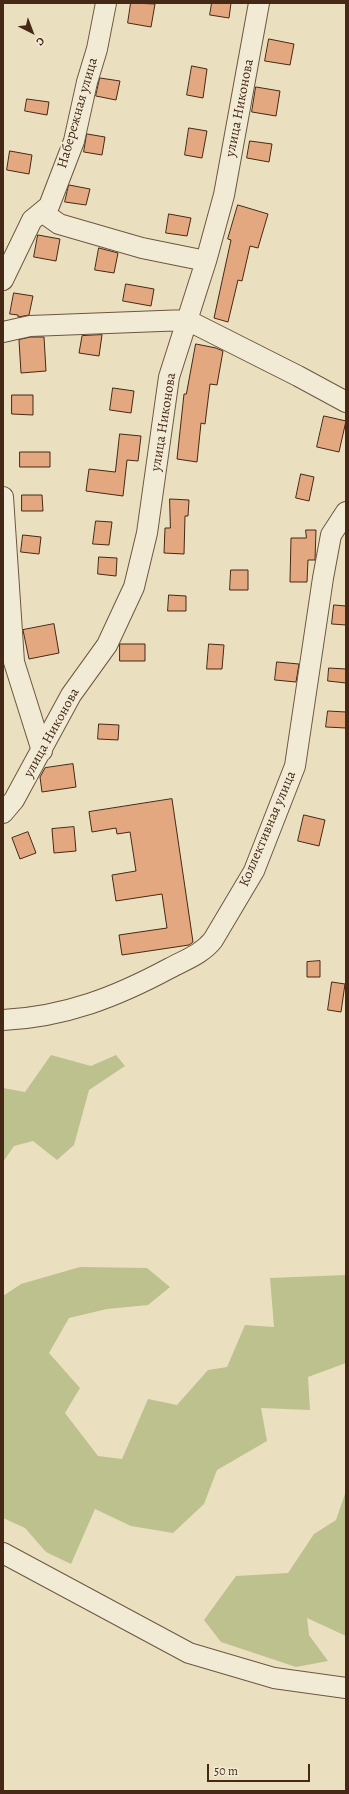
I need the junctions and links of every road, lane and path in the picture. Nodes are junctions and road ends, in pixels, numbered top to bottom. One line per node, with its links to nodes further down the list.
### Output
1 (106, 3): 3 (street, Набережная улица)
2 (259, 3): 4 (street, улица Никонова)
3 (42, 212): 4 (street); 5 (street, Набережная улица)
4 (206, 261): 6 (street, улица Никонова)
5 (3, 280)
6 (187, 320): 7 (street); 8 (street); 11 (street, улица Никонова)
7 (3, 332)
8 (346, 402)
9 (3, 497): 11 (street)
10 (346, 512): 13 (street, Коллективная улица)
11 (42, 752): 12 (street, улица Никонова)
12 (3, 813)
13 (3, 1020)
14 (3, 1554): 15 (street)
15 (346, 1688)

